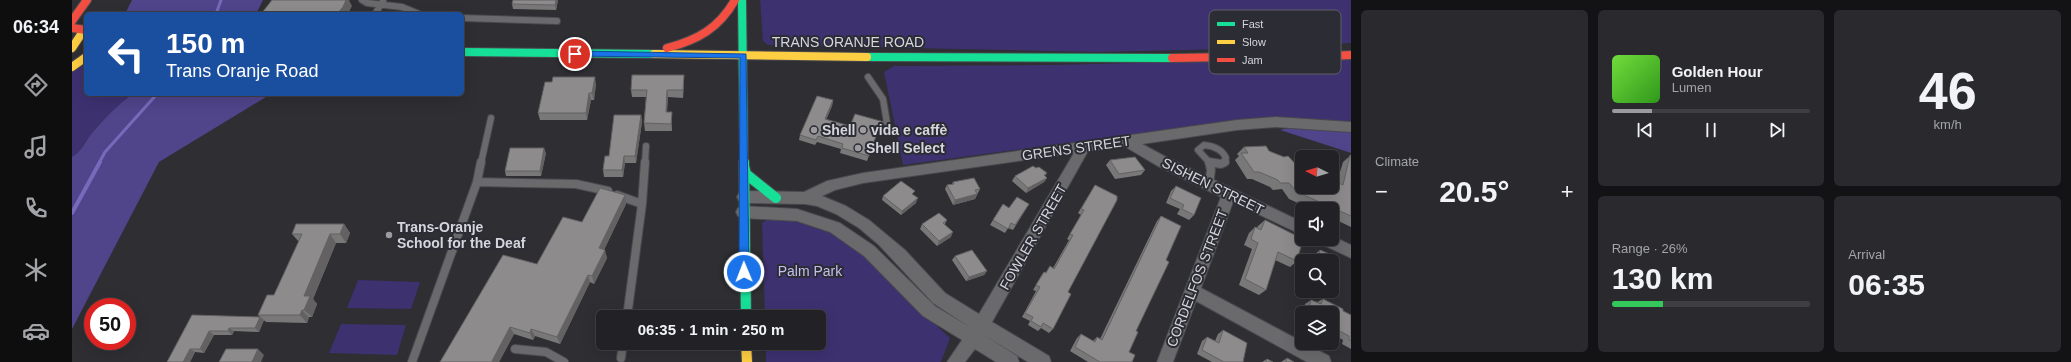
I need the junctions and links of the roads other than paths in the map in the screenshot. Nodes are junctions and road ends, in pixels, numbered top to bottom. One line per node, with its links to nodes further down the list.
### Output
1 (87, 0): 9 (main road)
2 (362, 0): 5 (lane)
3 (735, 0): 18 (main road)
4 (742, 0): 21 (main road)
5 (383, 2): 6 (lane); 7 (lane)
6 (376, 12)
7 (413, 12)
8 (464, 18): 10 (lane)
9 (72, 21)
10 (557, 21)
11 (72, 28): 12 (main road)
12 (84, 29)
13 (84, 30): 14 (main road)
14 (72, 48)
15 (1351, 48): 16 (main road, TRANS ORANJE ROAD)
16 (1341, 49)
17 (464, 52): 18 (main road, TRANS ORANJE ROAD)
18 (632, 54): 21 (main road, TRANS ORANJE ROAD)
19 (1341, 55): 20 (main road, TRANS ORANJE ROAD)
20 (1351, 55)
21 (744, 56): 22 (main road, TRANS ORANJE ROAD); 33 (main road)
22 (1209, 57)
23 (84, 58): 24 (main road)
24 (72, 67)
25 (868, 77): 27 (lane)
26 (491, 118): 34 (lane)
27 (887, 123)
28 (1351, 128): 29 (street, GRENS STREET)
29 (1126, 141): 31 (street, GRENS STREET); 35 (street, SISHEN STREET)
30 (646, 146): 39 (lane)
31 (1083, 147): 38 (street, GRENS STREET); 47 (street, FOWLER STREET)
32 (1209, 162): 35 (lane)
33 (744, 166): 37 (main road); 40 (main road)
34 (477, 182): 39 (lane); 52 (lane)
35 (1209, 185): 36 (street, SISHEN STREET)
36 (1230, 195): 41 (street, SISHEN STREET); 44 (street, CORDELFOS STREET)
37 (776, 198): 38 (street); 40 (street)
38 (805, 198): 47 (street)
39 (642, 204): 45 (lane)
40 (743, 205): 46 (main road); 47 (street)
41 (1295, 226)
42 (1339, 246): 43 (street)
43 (1351, 252)
44 (1192, 291): 58 (street, CORDELFOS STREET); 59 (street)
45 (628, 310)
46 (746, 310)
47 (977, 332): 55 (street, FOWLER STREET); 56 (street); 57 (street)
48 (515, 349): 53 (lane)
49 (622, 350): 51 (lane)
50 (746, 350): 54 (main road)
51 (621, 358)
52 (412, 362)
53 (564, 362)
54 (747, 362)
55 (955, 362)
56 (1011, 362)
57 (1043, 362)
58 (1164, 362)
59 (1323, 362)

